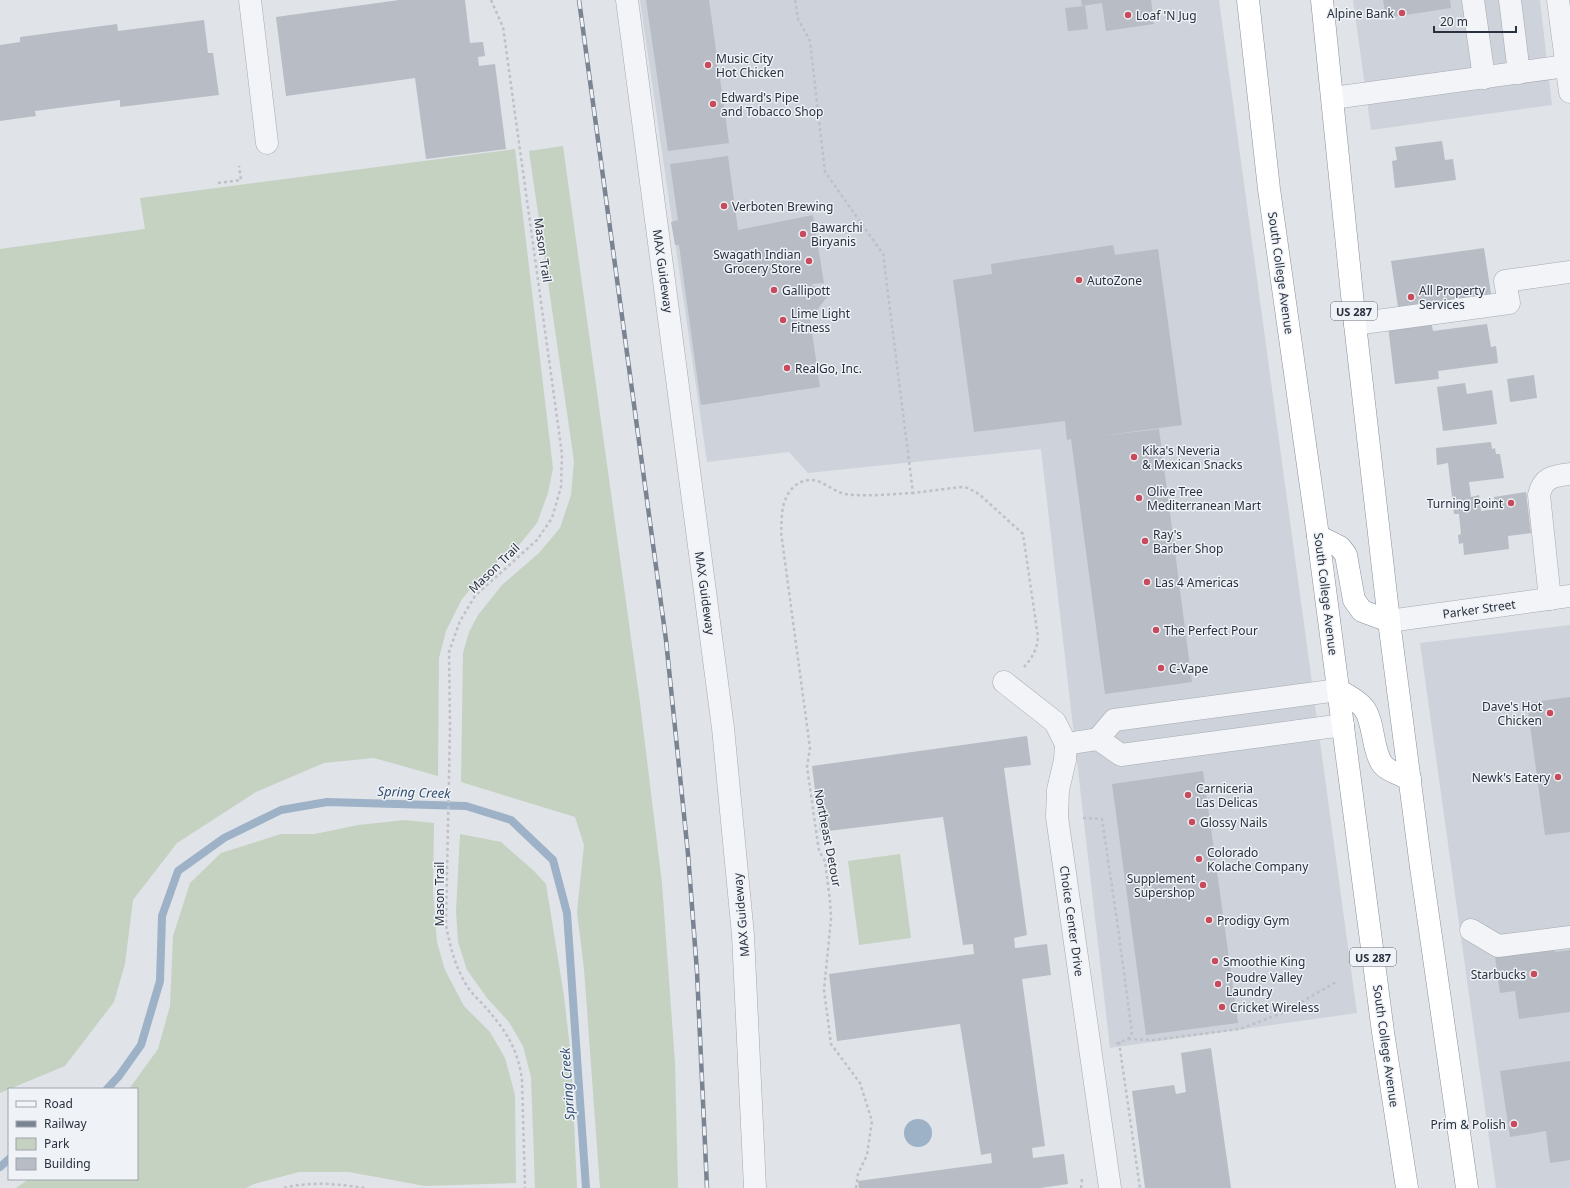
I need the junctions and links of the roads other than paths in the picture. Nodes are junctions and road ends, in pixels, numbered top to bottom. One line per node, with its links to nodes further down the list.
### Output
1 (250, 0): 13 (street)
2 (627, 0): 28 (street, MAX Guideway)
3 (1248, 0): 17 (highway, South College Avenue / US 287)
4 (1322, 0): 12 (highway, US 287)
5 (1473, 0): 10 (street)
6 (1510, 0): 9 (street)
7 (1558, 0): 8 (street)
8 (1566, 66): 9 (street); 11 (street)
9 (1519, 72): 10 (street)
10 (1484, 78): 12 (street)
11 (1570, 92)
12 (1332, 98): 15 (highway, US 287)
13 (267, 143)
14 (1570, 272): 15 (street)
15 (1355, 324): 19 (highway, US 287)
16 (1570, 474): 18 (street)
17 (1318, 536): 19 (highway); 21 (highway, South College Avenue / US 287)
18 (1560, 598): 19 (street, Parker Street)
19 (1388, 622): 25 (highway, US 287)
20 (1012, 676): 24 (street, Choice Center Drive)
21 (1338, 690): 22 (highway, South College Avenue / US 287); 23 (street); 25 (highway)
22 (1343, 725): 23 (street); 30 (highway, South College Avenue / US 287)
23 (1098, 739): 24 (street)
24 (1066, 744): 29 (street, Choice Center Drive)
25 (1410, 779): 31 (highway, US 287)
26 (1471, 930): 27 (street)
27 (1570, 937)
28 (755, 1188)
29 (1110, 1188)
30 (1407, 1188)
31 (1467, 1188)

